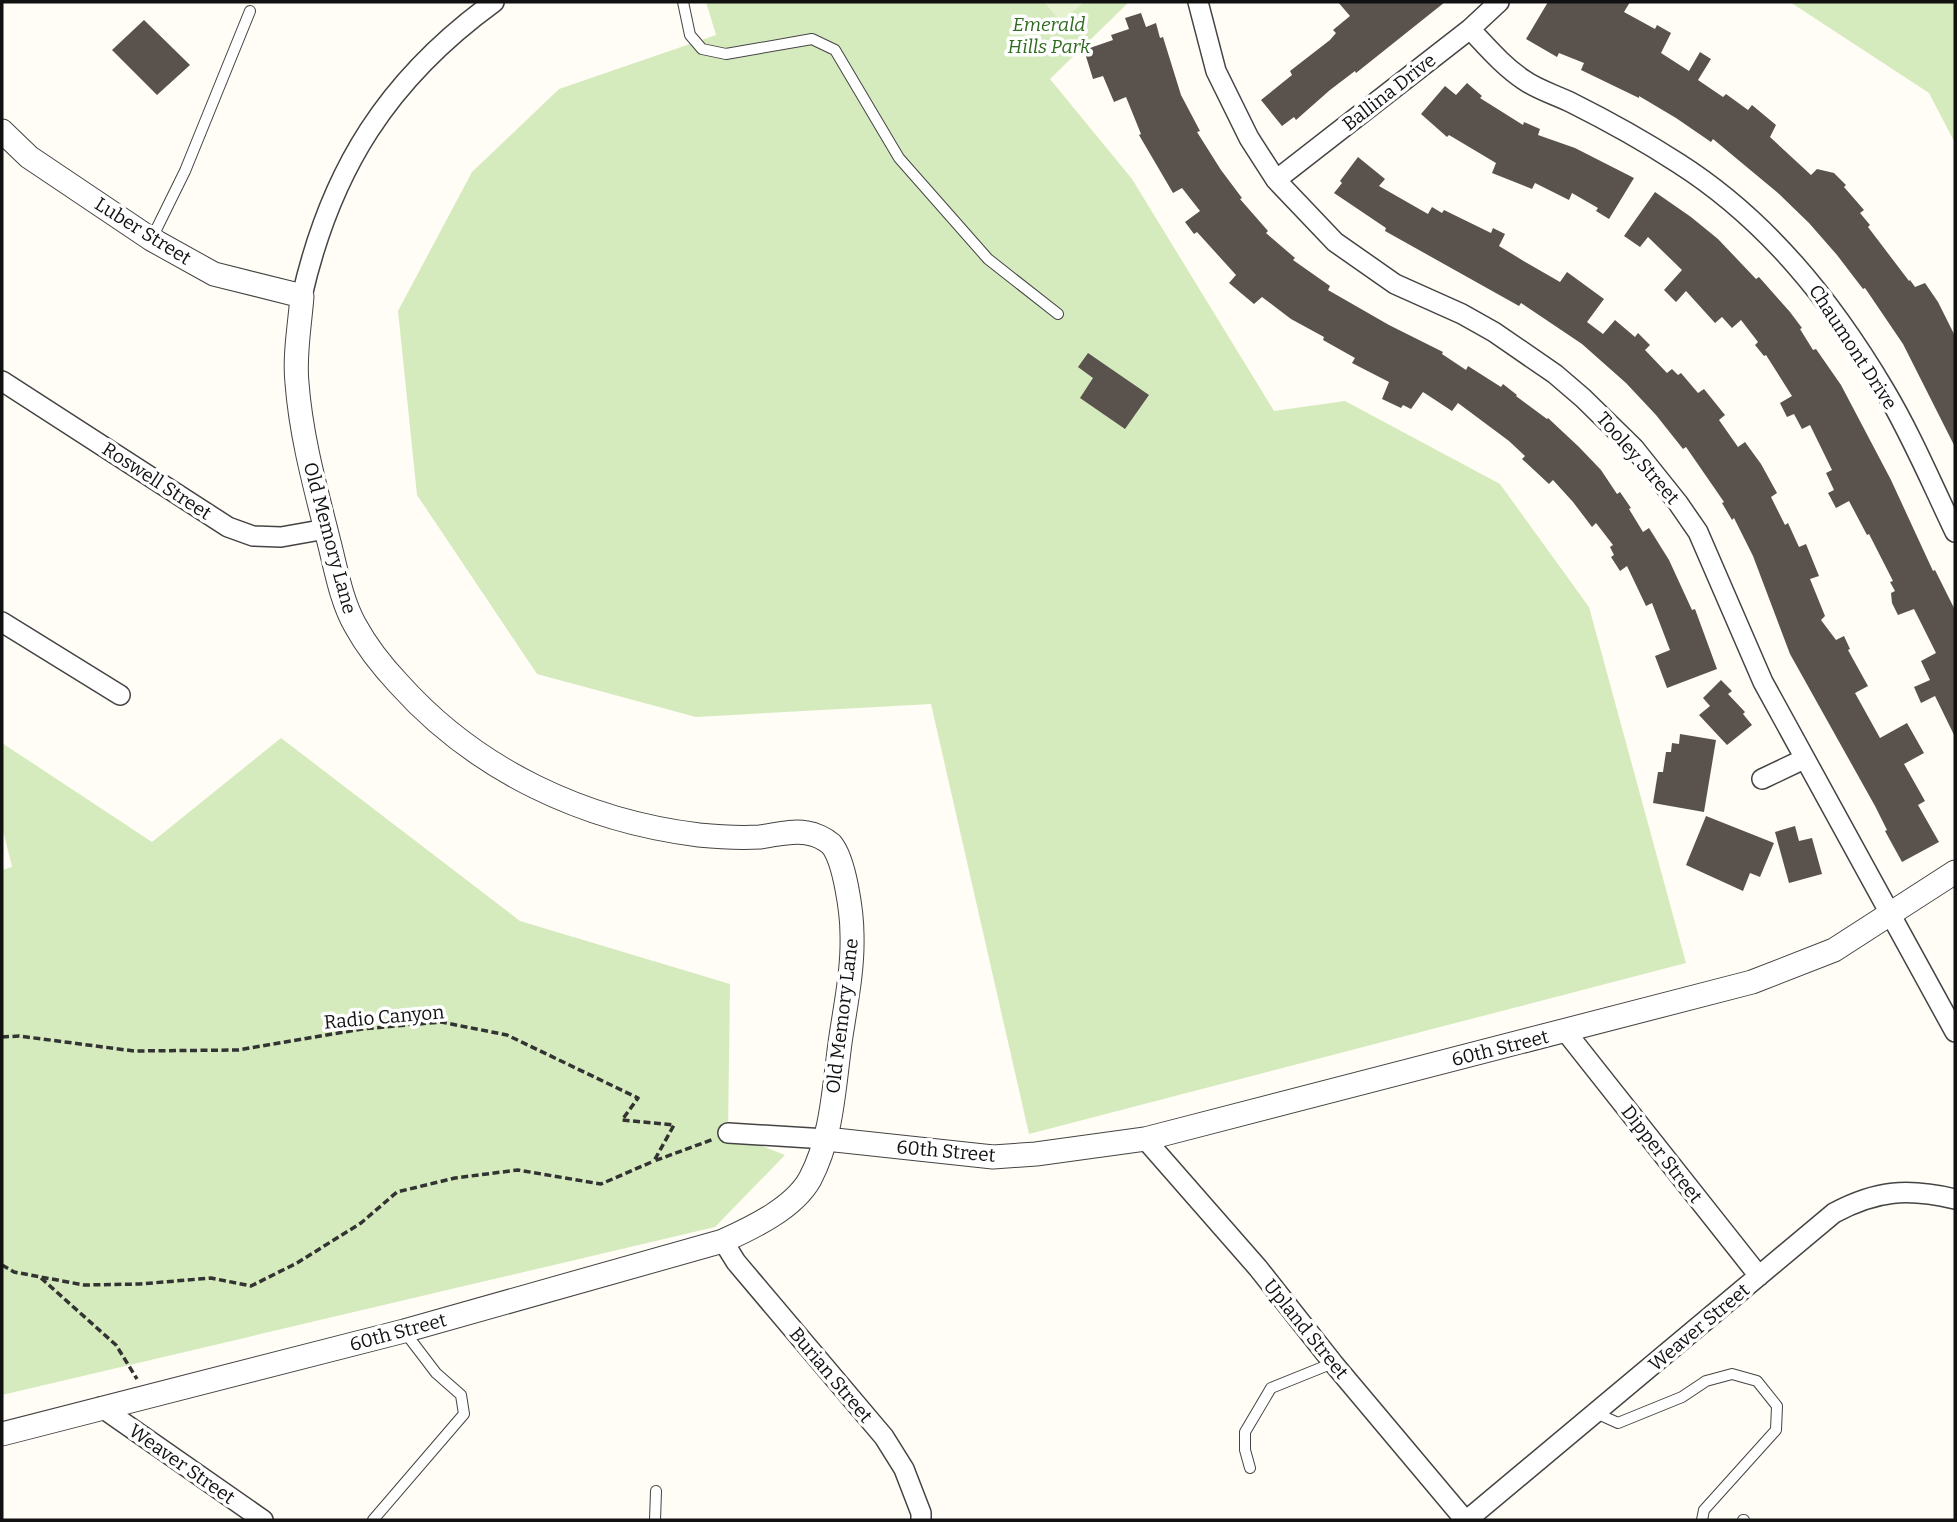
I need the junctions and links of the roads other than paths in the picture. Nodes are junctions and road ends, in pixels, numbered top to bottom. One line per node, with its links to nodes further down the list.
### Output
1 (494, 2): 10 (street, Old Memory Lane)
2 (683, 2): 11 (lane)
3 (1198, 2): 8 (street, Tooley Street)
4 (1499, 2): 6 (street, Ballina Drive)
5 (250, 11): 9 (lane)
6 (1470, 29): 8 (street, Ballina Drive); 14 (street, Chaumont Drive)
7 (2, 131): 9 (street, Luber Street)
8 (1276, 180): 17 (street, Tooley Street)
9 (151, 239): 10 (street, Luber Street)
10 (302, 296): 13 (street, Old Memory Lane)
11 (1058, 314)
12 (2, 382): 13 (street, Roswell Street)
13 (326, 529): 24 (street, Old Memory Lane)
14 (1955, 532)
15 (2, 622): 16 (street)
16 (120, 695)
17 (1804, 759): 18 (street); 20 (street, Tooley Street)
18 (1762, 779)
19 (1955, 872): 20 (street, 60th Street)
20 (1890, 915): 21 (street, 60th Street); 22 (street, Tooley Street)
21 (1566, 1032): 25 (street, 60th Street); 28 (street, Dipper Street)
22 (1955, 1032)
23 (728, 1133): 24 (street)
24 (826, 1139): 25 (street, 60th Street); 27 (street, 60th Street)
25 (1145, 1139): 30 (street, Upland Street)
26 (1955, 1199): 28 (street, Weaver Street)
27 (723, 1241): 29 (street, 60th Street); 39 (street, Burian Street)
28 (1759, 1276): 32 (street, Weaver Street)
29 (404, 1331): 31 (street, 60th Street); 37 (lane)
30 (1333, 1363): 34 (lane); 40 (street, Upland Street)
31 (101, 1407): 33 (street, 60th Street); 36 (street, Weaver Street)
32 (1596, 1413): 40 (street, Weaver Street); 41 (lane)
33 (2, 1434)
34 (1250, 1468)
35 (656, 1491): 38 (lane)
36 (263, 1520)
37 (373, 1520)
38 (655, 1520)
39 (922, 1520)
40 (1466, 1520)
41 (1702, 1520)

